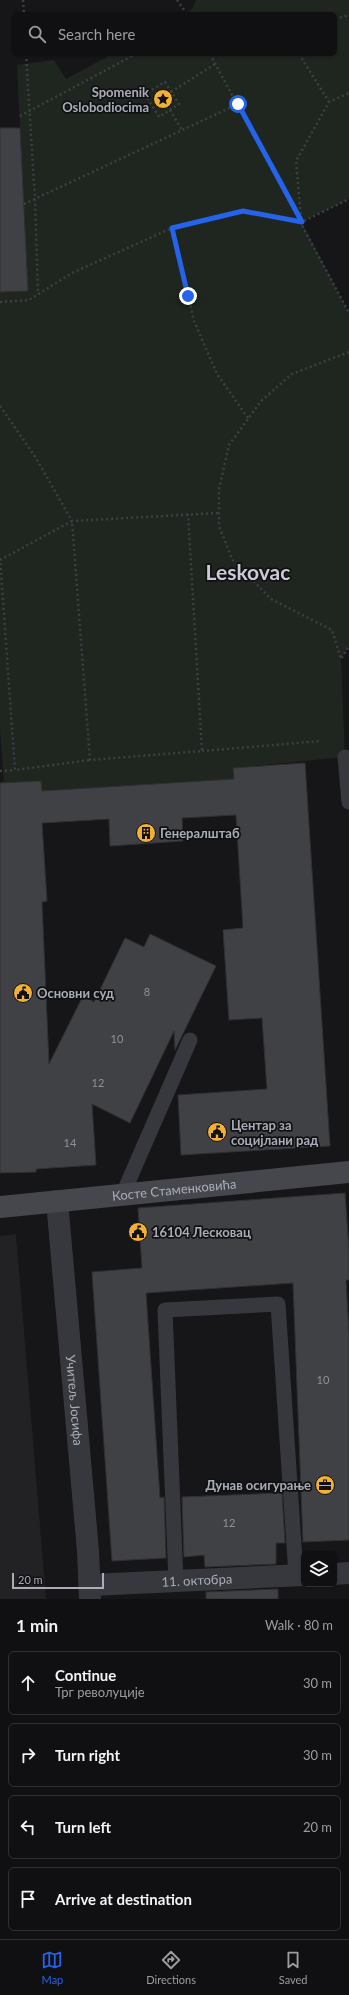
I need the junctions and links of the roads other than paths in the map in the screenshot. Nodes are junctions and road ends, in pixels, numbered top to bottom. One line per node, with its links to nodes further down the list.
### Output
1 (345, 757): 2 (lane)
2 (349, 802)
3 (190, 1040): 5 (lane)
4 (349, 1172): 5 (street, Косте Стаменковића)
5 (122, 1196): 6 (street, Косте Стаменковића)
6 (57, 1200): 7 (street, Косте Стаменковића); 12 (street, Учитељ Јосифа)
7 (0, 1207)
8 (349, 1573): 9 (street)
9 (337, 1574)
10 (300, 1575): 11 (street, 11. октобра); 11 (lane)
11 (176, 1581): 12 (street, 11. октобра)
12 (90, 1592)

